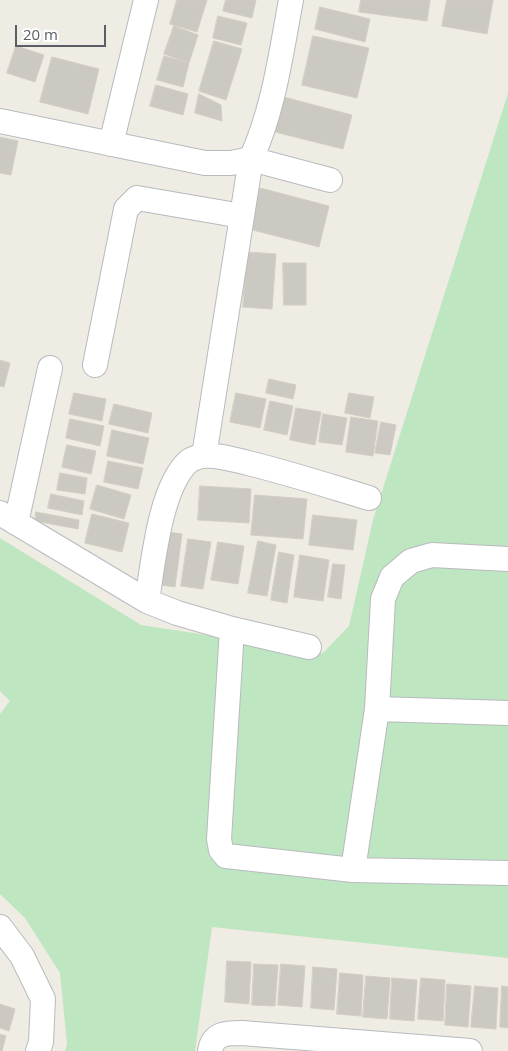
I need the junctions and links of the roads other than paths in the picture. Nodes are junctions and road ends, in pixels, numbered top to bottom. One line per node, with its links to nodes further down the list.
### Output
1 (146, 0): 4 (street)
2 (291, 0): 5 (street)
3 (0, 121): 4 (street)
4 (111, 144): 5 (street)
5 (251, 159): 6 (street); 7 (street)
6 (330, 180)
7 (242, 216): 8 (street); 10 (street)
8 (95, 365)
9 (50, 368): 12 (street)
10 (204, 456): 11 (street); 14 (street)
11 (368, 498)
12 (8, 518): 14 (street)
13 (508, 559): 17 (street)
14 (146, 601): 15 (street)
15 (232, 629): 16 (street); 19 (street)
16 (309, 647)
17 (377, 709): 18 (street); 19 (street)
18 (508, 713)
19 (353, 870): 20 (street)
20 (508, 873)
21 (0, 927): 22 (street)
22 (38, 1051)
23 (210, 1051): 24 (street)
24 (470, 1051)

